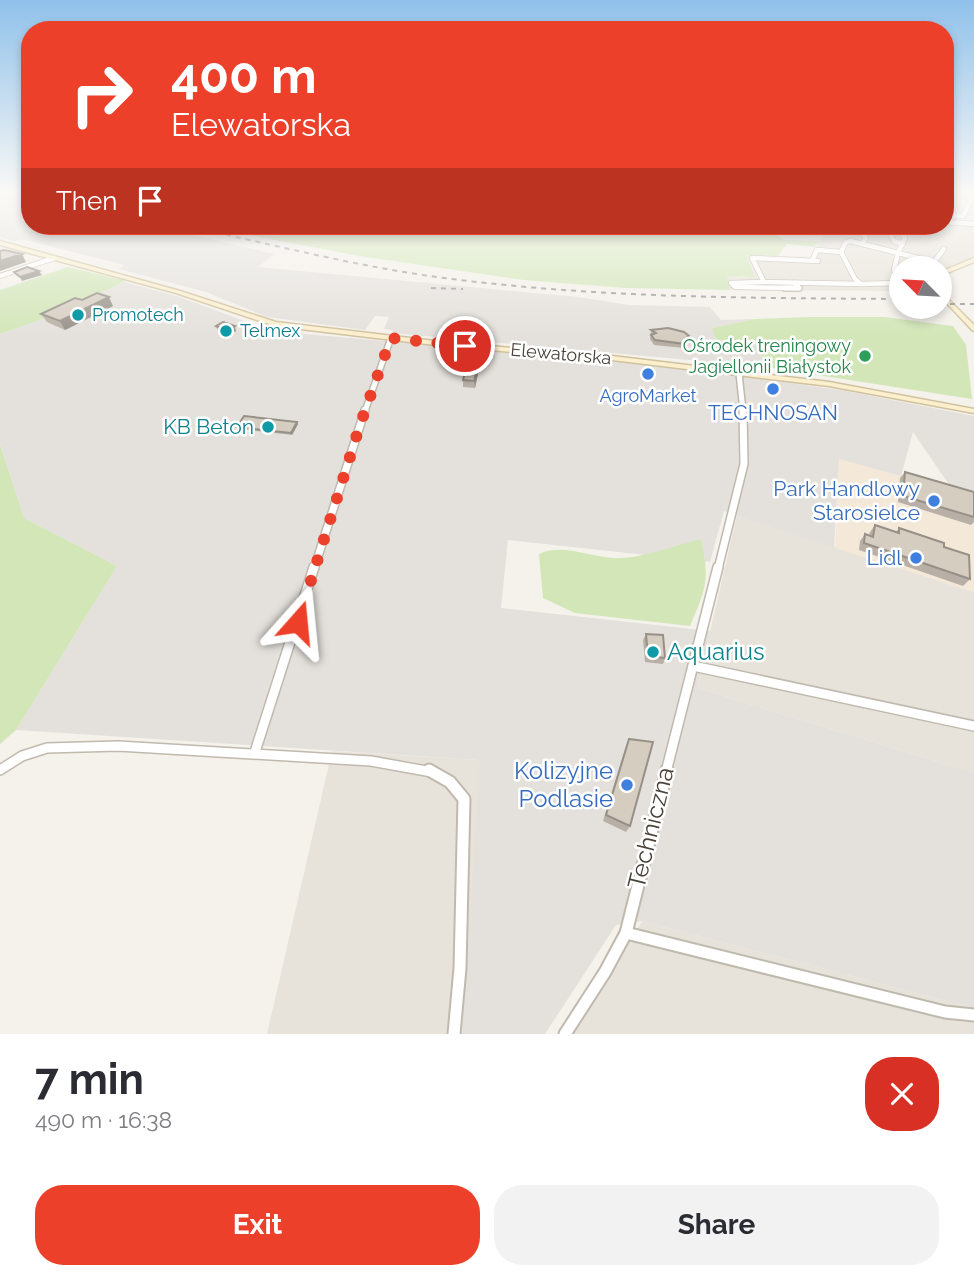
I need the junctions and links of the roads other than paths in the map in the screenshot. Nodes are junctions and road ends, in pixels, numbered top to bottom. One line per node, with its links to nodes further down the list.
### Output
1 (847, 242): 8 (street)
2 (854, 242): 6 (street)
3 (899, 242): 5 (street)
4 (0, 243): 10 (street, Elewatorska)
5 (902, 243): 9 (street)
6 (862, 244): 9 (street)
7 (944, 249): 9 (street)
8 (841, 252): 14 (street); 15 (street)
9 (896, 253): 15 (street)
10 (54, 258): 13 (street); 20 (street, Elewatorska)
11 (974, 260): 12 (street)
12 (952, 269)
13 (0, 276)
14 (763, 280): 16 (street); 16 (street)
15 (861, 284): 16 (street)
16 (799, 285): 17 (street)
17 (811, 289)
18 (952, 306): 19 (street)
19 (974, 329)
20 (391, 338): 21 (street, Elewatorska); 25 (street)
21 (739, 373): 22 (street, Elewatorska); 23 (street, Techniczna)
22 (974, 409)
23 (693, 666): 24 (street); 27 (street, Techniczna)
24 (974, 726)
25 (255, 752): 26 (street); 29 (street)
26 (0, 770)
27 (626, 933): 28 (street); 30 (street, Techniczna)
28 (974, 1015)
29 (454, 1034)
30 (565, 1034)

